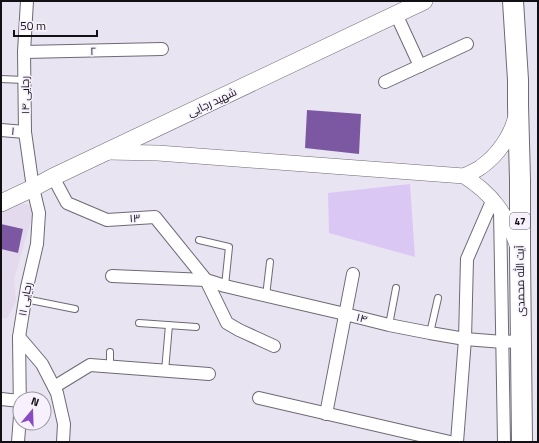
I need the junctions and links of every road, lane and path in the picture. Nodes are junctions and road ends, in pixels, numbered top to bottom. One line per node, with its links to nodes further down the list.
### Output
1 (27, 1): 7 (street, رجایی ۱۴)
2 (424, 1): 4 (main road, شهید رجایی)
3 (513, 1): 12 (highway, آیت الله محمدی / 47)
4 (396, 14): 8 (street); 15 (main road, شهید رجایی)
5 (467, 44): 8 (street)
6 (162, 49): 7 (street, ۲)
7 (24, 52): 10 (street, رجایی ۱۴)
8 (420, 66): 11 (street)
9 (1, 79): 10 (lane)
10 (24, 80): 14 (street, رجایی ۱۴)
11 (385, 82)
12 (518, 105): 16 (street); 22 (highway, آیت الله محمدی / 47)
13 (1, 130): 14 (street, ۱)
14 (25, 132): 18 (street, رجایی ۱۴)
15 (107, 152): 16 (street); 17 (main road, شهید رجایی)
16 (464, 176): 20 (street)
17 (53, 177): 18 (main road, شهید رجایی); 26 (street, ۱۳)
18 (33, 188): 19 (main road, شهید رجایی); 31 (street, رجایی ۱۱)
19 (1, 203)
20 (496, 204): 22 (street); 40 (street); 41 (street)
21 (199, 240): 27 (lane)
22 (520, 253): 41 (highway, آیت الله محمدی / 47)
23 (270, 262): 29 (lane)
24 (353, 274): 33 (street)
25 (112, 276): 26 (street, ۱۴)
26 (206, 280): 27 (street, ۱۴); 42 (street)
27 (225, 286): 29 (street, ۱۴)
28 (396, 288): 36 (lane)
29 (266, 296): 33 (street, ۱۴)
30 (438, 298): 38 (lane)
31 (22, 301): 32 (lane); 39 (street, رجایی ۱۱)
32 (75, 309)
33 (345, 314): 36 (street, ۱۴); 52 (street)
34 (139, 323): 35 (lane)
35 (169, 325): 37 (lane); 45 (lane)
36 (389, 325): 38 (street, ۱۴)
37 (196, 327)
38 (430, 334): 40 (street, ۱۴)
39 (18, 337): 47 (street); 48 (street, رجایی ۱۱)
40 (465, 339): 41 (street, ۱۴); 57 (street)
41 (512, 342): 58 (street); 59 (highway, آیت الله محمدی / 47)
42 (274, 346)
43 (110, 352): 44 (lane)
44 (110, 366): 45 (street); 47 (street)
45 (166, 371): 46 (street)
46 (209, 374)
47 (54, 387): 55 (street)
48 (20, 391)
49 (259, 398): 52 (street)
50 (1, 399): 51 (street)
51 (12, 400)
52 (326, 414): 56 (street)
53 (19, 431): 54 (street)
54 (18, 442)
55 (63, 442)
56 (450, 442)
57 (457, 442)
58 (504, 442)
59 (522, 442)

